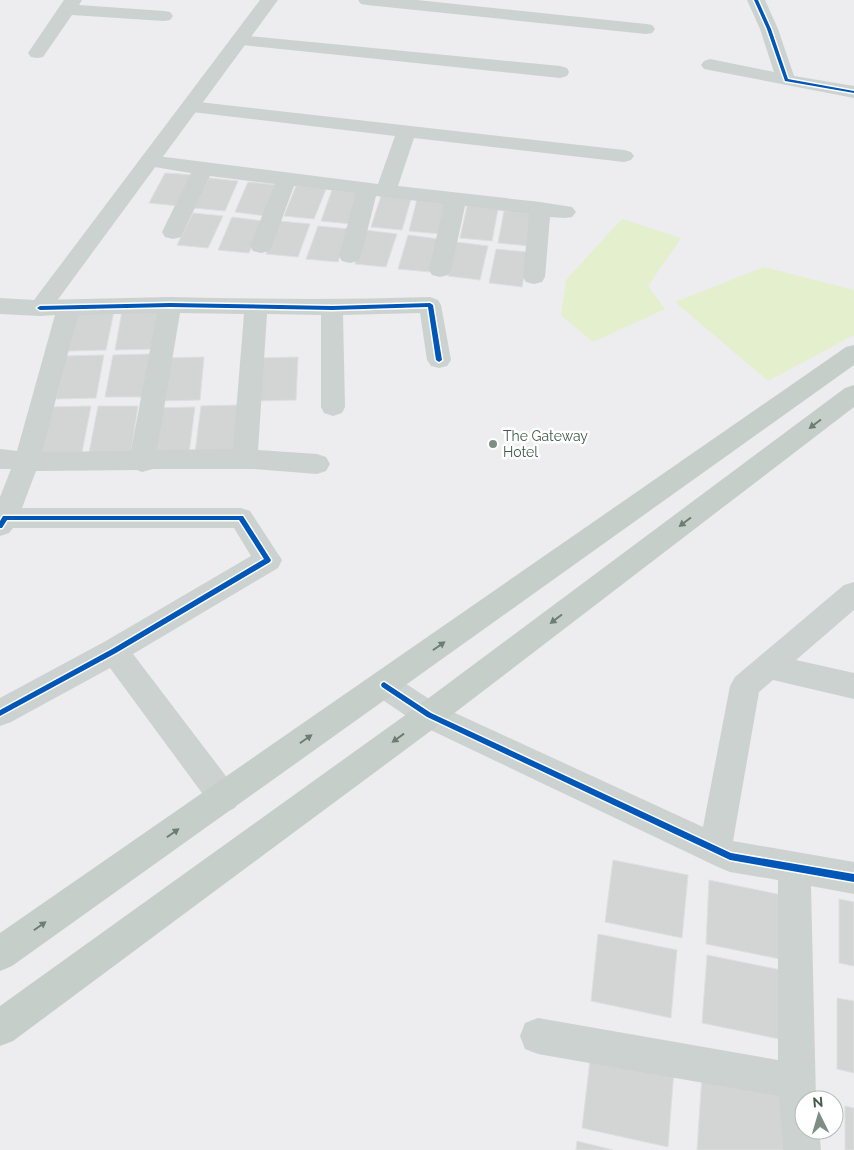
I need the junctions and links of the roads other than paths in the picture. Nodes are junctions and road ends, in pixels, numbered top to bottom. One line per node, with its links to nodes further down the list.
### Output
1 (269, 0): 7 (street)
2 (367, 0): 6 (street)
3 (756, 0): 11 (street)
4 (70, 4): 5 (street); 8 (street)
5 (164, 16)
6 (646, 29)
7 (239, 40): 10 (street); 13 (street)
8 (37, 53)
9 (710, 65): 11 (street)
10 (560, 72)
11 (786, 80): 12 (street)
12 (854, 92)
13 (190, 107): 14 (street); 16 (street)
14 (407, 131): 15 (street); 19 (street)
15 (624, 156)
16 (150, 161): 17 (street); 32 (street)
17 (203, 169): 18 (street); 23 (street)
18 (287, 178): 19 (street); 24 (street)
19 (377, 189): 20 (street); 25 (street)
20 (456, 198): 21 (street); 26 (street)
21 (540, 208): 22 (street); 27 (street)
22 (565, 212)
23 (173, 232)
24 (261, 246)
25 (350, 256)
26 (440, 270)
27 (534, 277)
28 (170, 305): 29 (street); 31 (street); 41 (street)
29 (256, 305): 33 (street); 38 (street)
30 (0, 306): 32 (street)
31 (69, 307): 32 (street); 40 (street)
32 (40, 308)
33 (332, 308): 35 (street); 37 (street)
34 (854, 353): 47 (main road, one-way to 34)
35 (439, 360)
36 (854, 394): 50 (main road, one-way to 50)
37 (333, 407)
38 (245, 459): 41 (street); 42 (street)
39 (0, 460): 40 (street)
40 (27, 462): 41 (street); 43 (street)
41 (142, 462)
42 (317, 464)
43 (3, 522): 45 (street)
44 (854, 593): 46 (street)
45 (114, 651): 49 (street); 51 (street)
46 (769, 666): 48 (street); 52 (street)
47 (384, 684): 50 (street); 51 (main road, one-way to 47)
48 (854, 686)
49 (0, 713)
50 (429, 715): 52 (street); 56 (main road, one-way to 56)
51 (224, 798): 55 (main road, one-way to 51)
52 (715, 849): 53 (street)
53 (794, 868): 54 (street); 58 (street)
54 (854, 878)
55 (0, 954)
56 (0, 1028)
57 (538, 1036): 58 (street)
58 (796, 1081): 59 (street)
59 (802, 1150)

